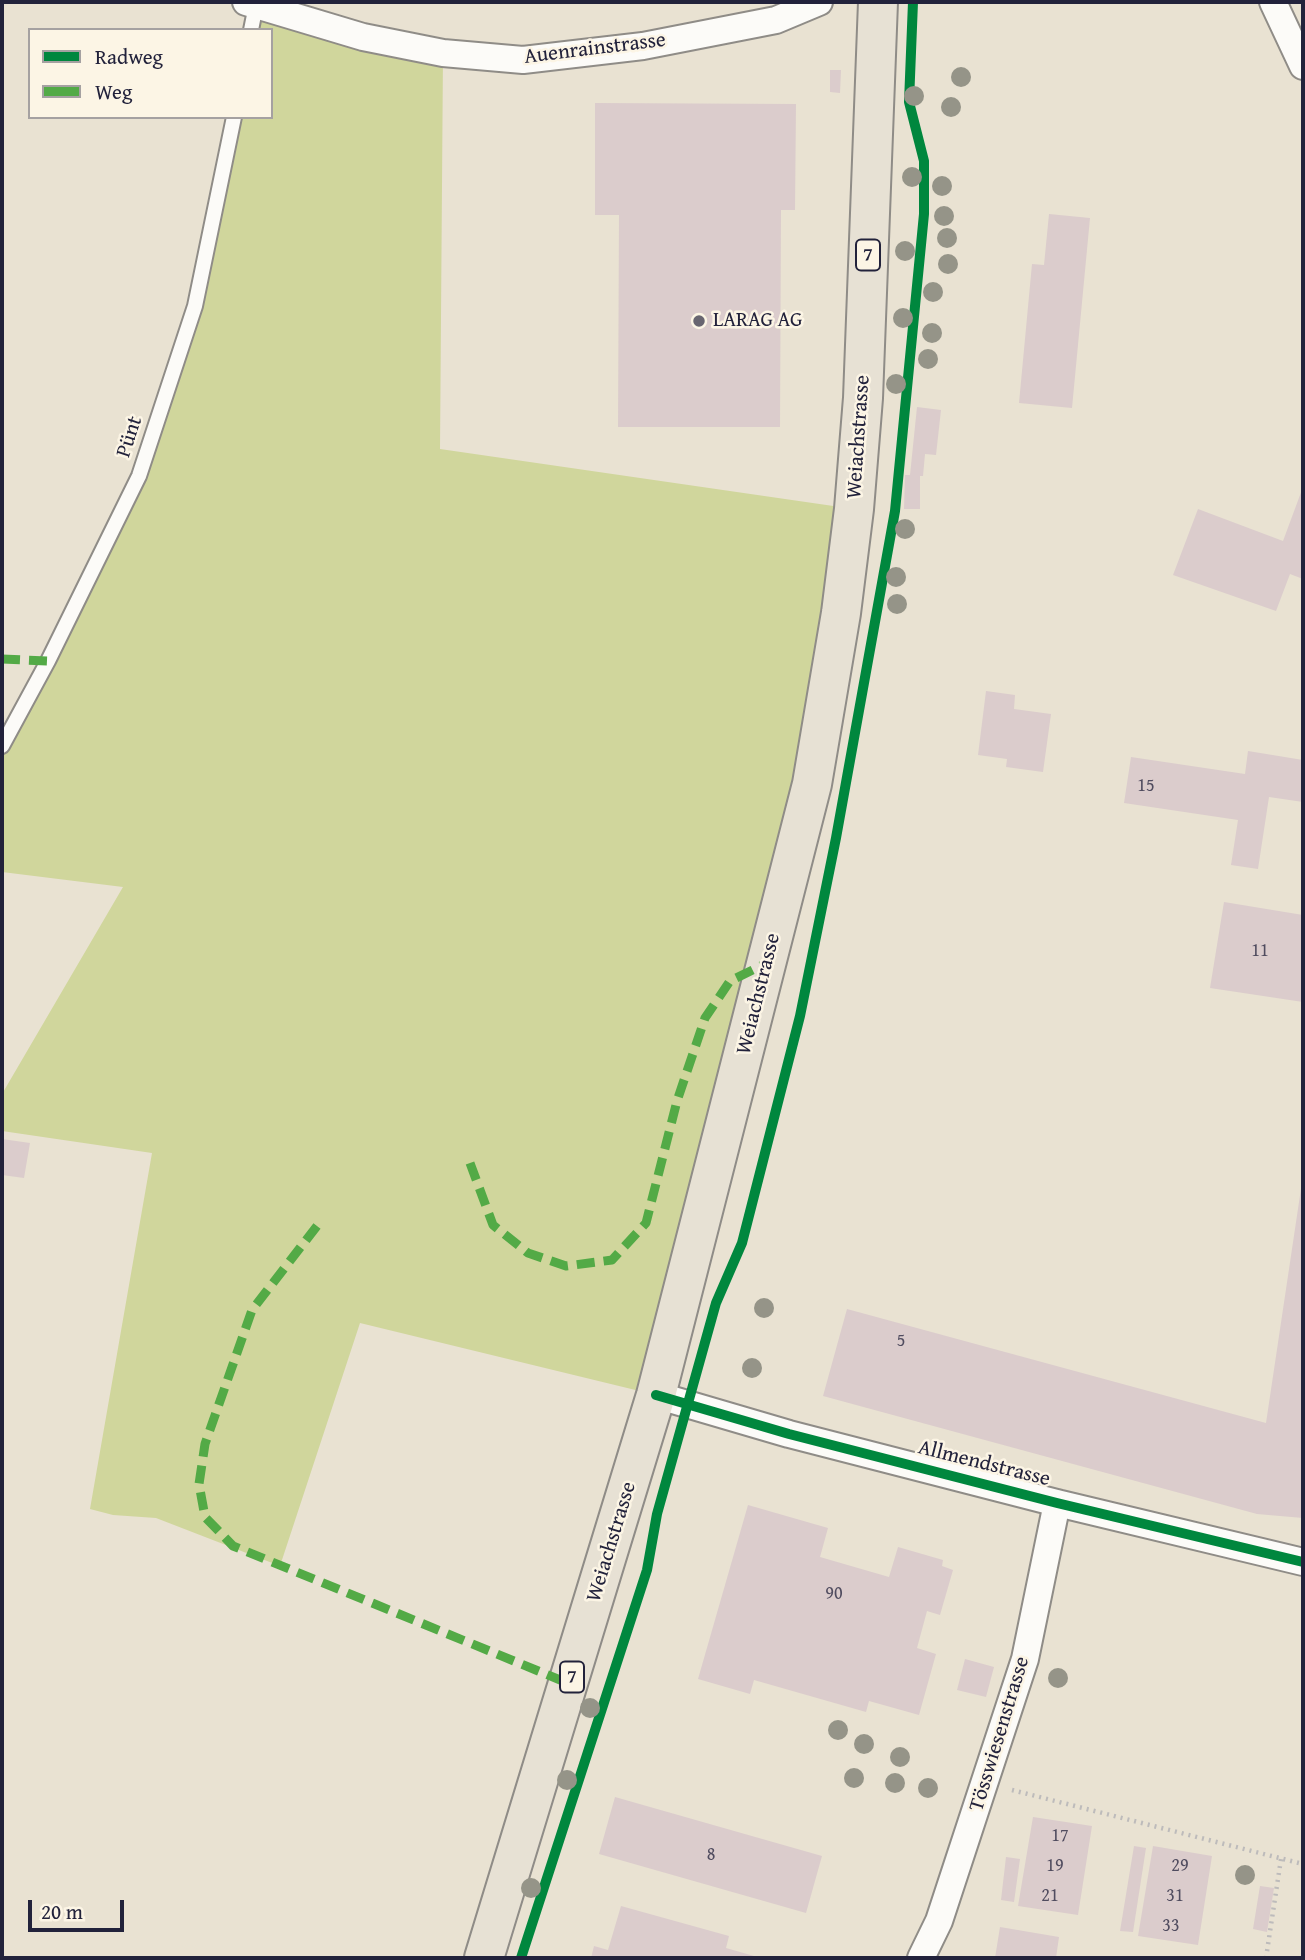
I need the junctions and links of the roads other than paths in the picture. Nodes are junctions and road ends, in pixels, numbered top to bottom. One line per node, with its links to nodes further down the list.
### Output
1 (819, 2): 4 (street, Auenrainstrasse)
2 (878, 2): 8 (main road, Weiachstrasse / 7)
3 (1273, 2): 5 (street)
4 (251, 12)
5 (1303, 66)
6 (234, 119): 7 (lane, Pünt)
7 (2, 746)
8 (656, 1395): 9 (street, Allmendstrasse); 11 (main road, Weiachstrasse / 7)
9 (1057, 1503): 10 (street, Allmendstrasse); 12 (street, Tösswiesenstrasse)
10 (1303, 1562)
11 (484, 1958)
12 (921, 1958)

